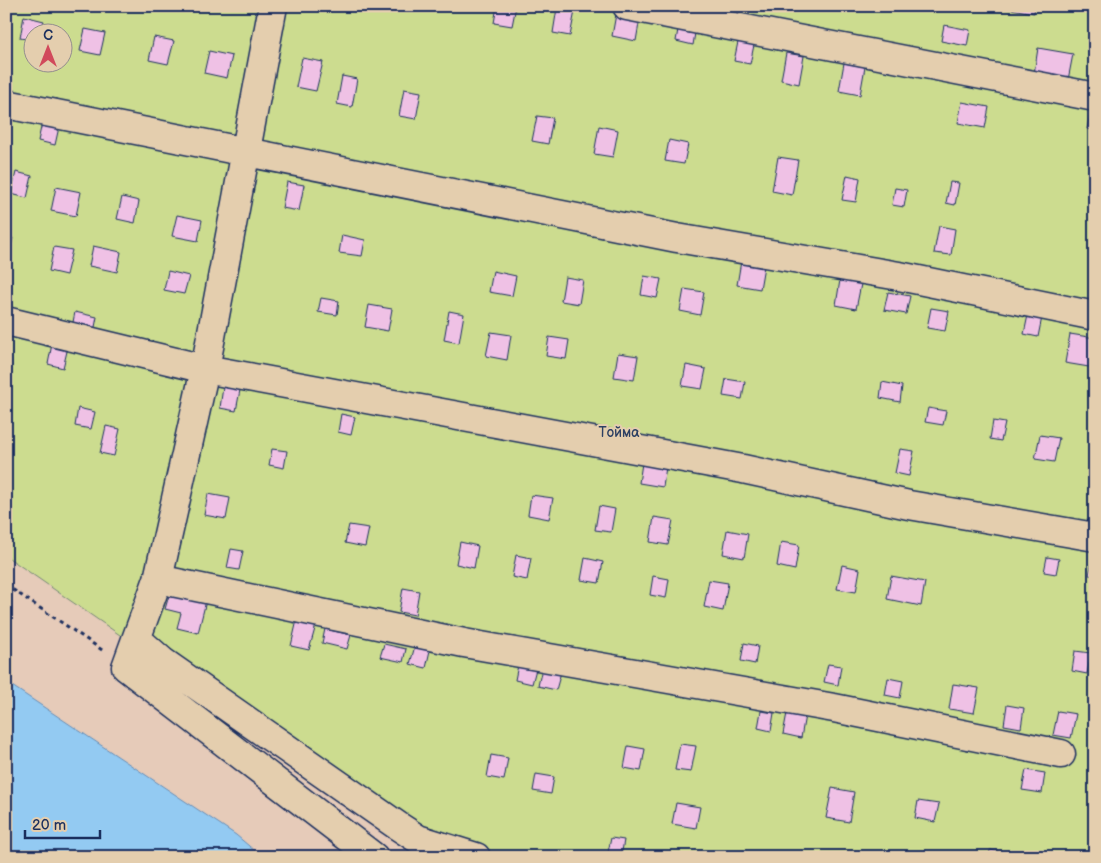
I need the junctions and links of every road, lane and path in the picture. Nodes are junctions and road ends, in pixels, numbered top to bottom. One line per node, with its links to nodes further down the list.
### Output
1 (273, 6): 5 (lane)
2 (627, 6): 3 (lane)
3 (1095, 97)
4 (6, 104): 5 (lane)
5 (244, 152): 6 (lane); 8 (lane)
6 (1095, 316)
7 (6, 321): 8 (lane)
8 (205, 369): 9 (lane); 10 (lane)
9 (1095, 537)
10 (158, 579): 12 (lane); 14 (lane)
11 (6, 585): 13 (path)
12 (136, 639): 13 (lane); 16 (lane)
13 (126, 667): 15 (lane)
14 (1062, 754)
15 (374, 857)
16 (476, 857)

